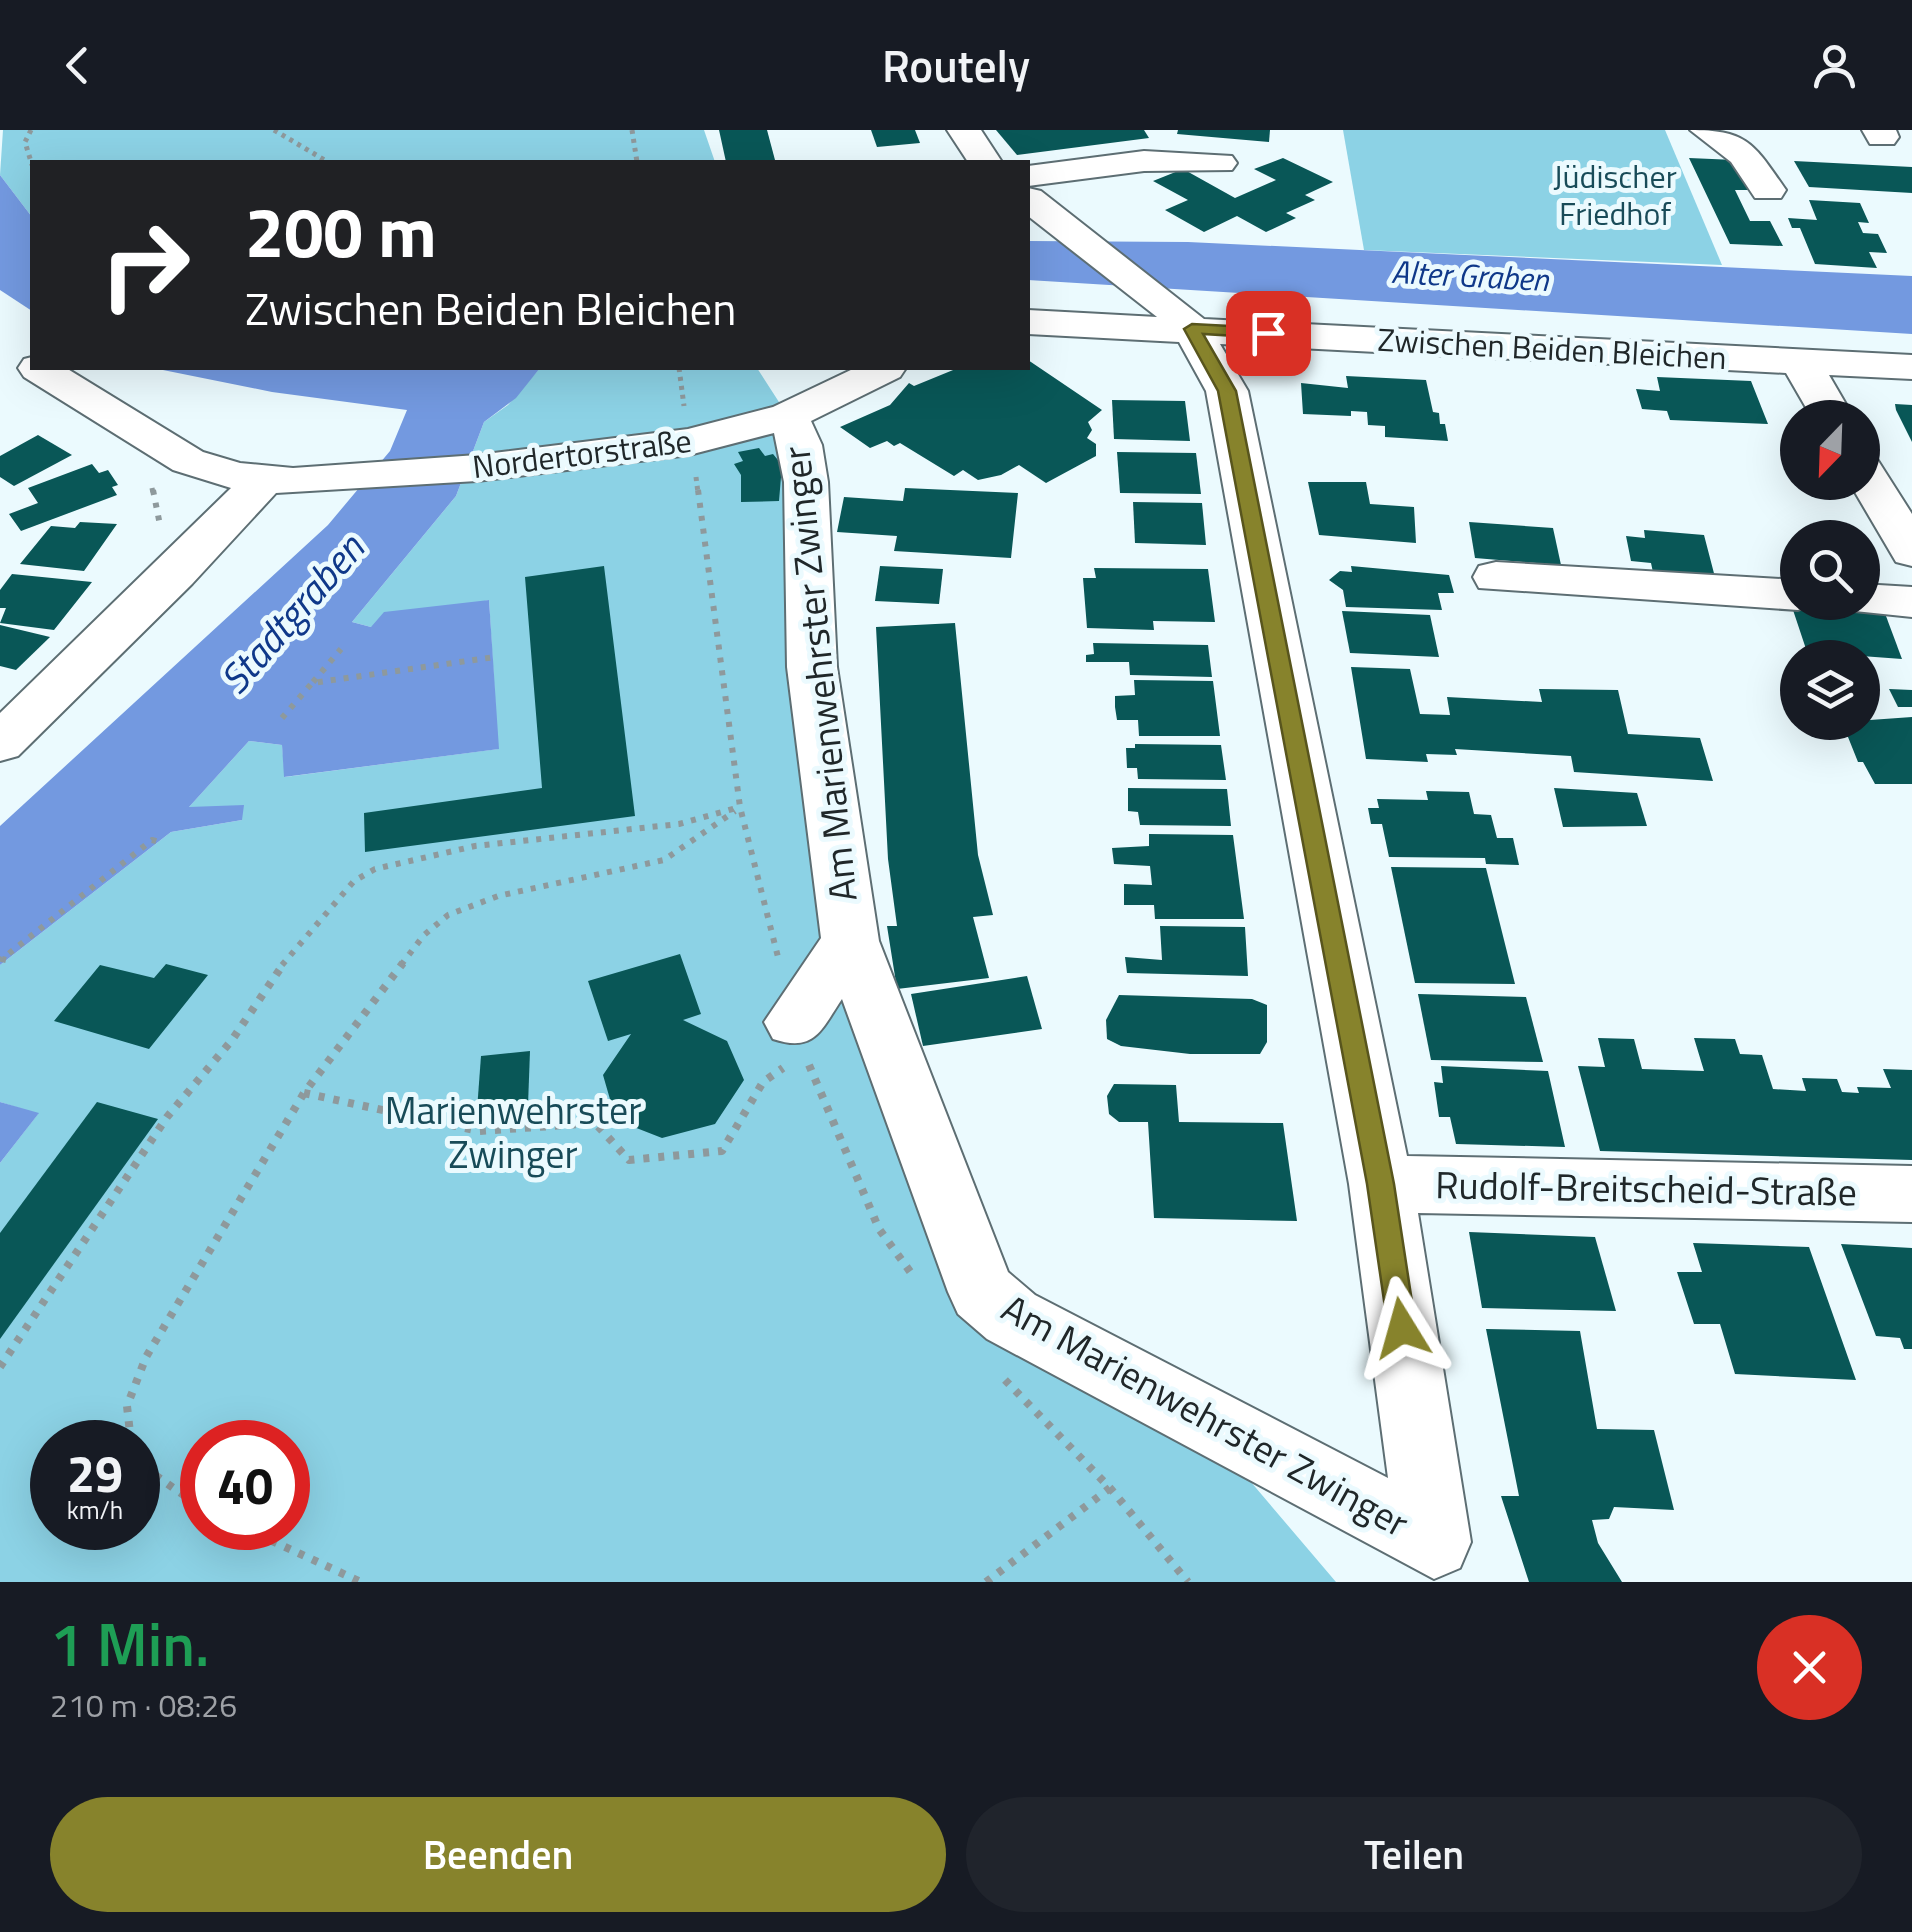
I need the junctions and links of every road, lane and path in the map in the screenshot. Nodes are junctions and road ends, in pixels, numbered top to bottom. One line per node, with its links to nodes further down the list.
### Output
1 (31, 130): 6 (path)
2 (274, 130): 7 (path)
3 (632, 130): 8 (path)
4 (964, 130): 9 (street)
5 (1708, 130): 12 (street)
6 (30, 160)
7 (325, 160)
8 (638, 160)
9 (984, 160)
10 (1220, 163): 11 (street)
11 (1030, 176)
12 (1768, 190)
13 (1030, 201): 15 (street)
14 (1030, 322): 15 (street)
15 (1192, 329): 17 (street, Zwischen Beiden Bleichen); 45 (street)
16 (0, 343): 18 (street, Nordertorstraße)
17 (1800, 362): 19 (street, Zwischen Beiden Bleichen); 22 (street)
18 (30, 363)
19 (1912, 367)
20 (41, 370): 24 (street, Nordertorstraße)
21 (882, 370): 23 (street, Nordertorstraße)
22 (1822, 400)
23 (788, 416): 25 (street, Nordertorstraße); 41 (street, Am Marienwehrster Zwinger)
24 (126, 424): 26 (street, Nordertorstraße); 30 (path)
25 (689, 442): 26 (street, Nordertorstraße); 39 (path)
26 (264, 480): 30 (street)
27 (1880, 498): 28 (street)
28 (1912, 552)
29 (1496, 577): 31 (street)
30 (158, 590): 38 (street)
31 (1780, 594)
32 (1880, 600): 33 (street)
33 (1912, 602)
34 (341, 650): 36 (path)
35 (495, 656): 36 (path)
36 (312, 683): 37 (path)
37 (282, 718)
38 (0, 743)
39 (740, 807): 44 (path); 47 (path)
40 (158, 842): 42 (path)
41 (850, 940): 43 (street); 45 (street, Am Marienwehrster Zwinger)
42 (6, 960)
43 (792, 1042): 44 (path)
44 (304, 1093): 48 (path)
45 (1380, 1184): 46 (street, Rudolf-Breitscheid-Straße)
46 (1912, 1194)
47 (0, 1367)
48 (129, 1420)
49 (1110, 1488): 52 (path)
50 (292, 1550): 51 (path)
51 (361, 1582)
52 (986, 1582)

